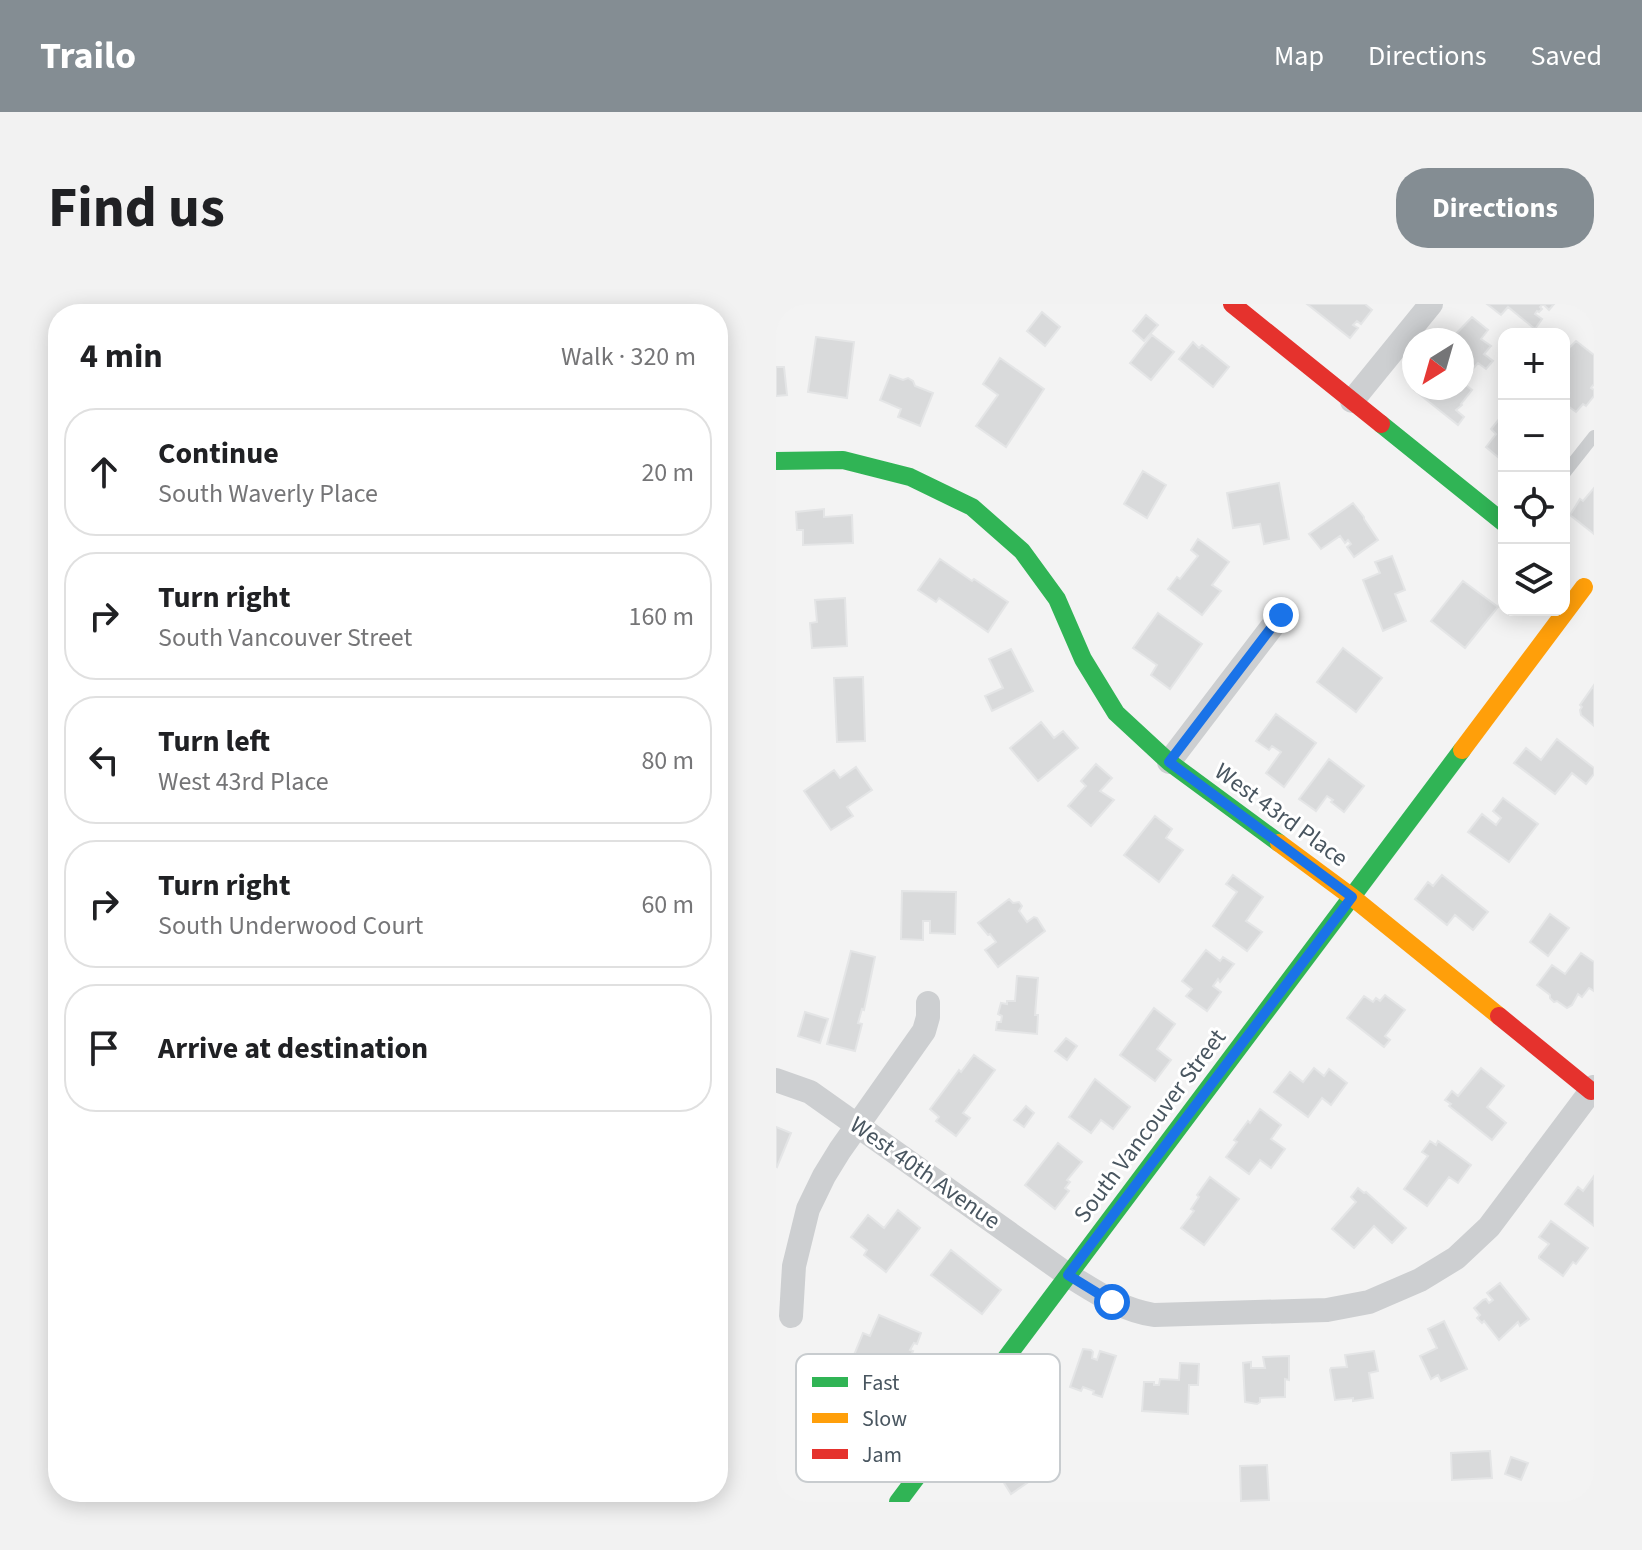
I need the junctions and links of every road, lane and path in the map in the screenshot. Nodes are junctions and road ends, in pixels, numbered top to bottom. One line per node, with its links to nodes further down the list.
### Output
1 (1232, 304): 3 (street)
2 (1431, 304): 3 (street)
3 (1352, 401): 7 (street)
4 (1594, 436): 6 (lane)
5 (776, 461): 10 (street, West 43rd Place)
6 (1566, 472)
7 (1498, 518)
8 (1584, 587): 11 (street, South Vancouver Street)
9 (1281, 615): 10 (street)
10 (1169, 762): 11 (street, West 43rd Place)
11 (1352, 897): 14 (street, West 43rd Place); 16 (street, South Vancouver Street)
12 (928, 1003): 15 (street)
13 (776, 1080): 15 (street, West 40th Avenue)
14 (1593, 1089): 16 (street, West 40th Avenue)
15 (858, 1125): 16 (street, West 40th Avenue); 17 (street)
16 (1068, 1275): 18 (street, South Vancouver Street)
17 (791, 1316)
18 (1009, 1354)
19 (913, 1482): 20 (street, South Vancouver Street)
20 (898, 1502)

